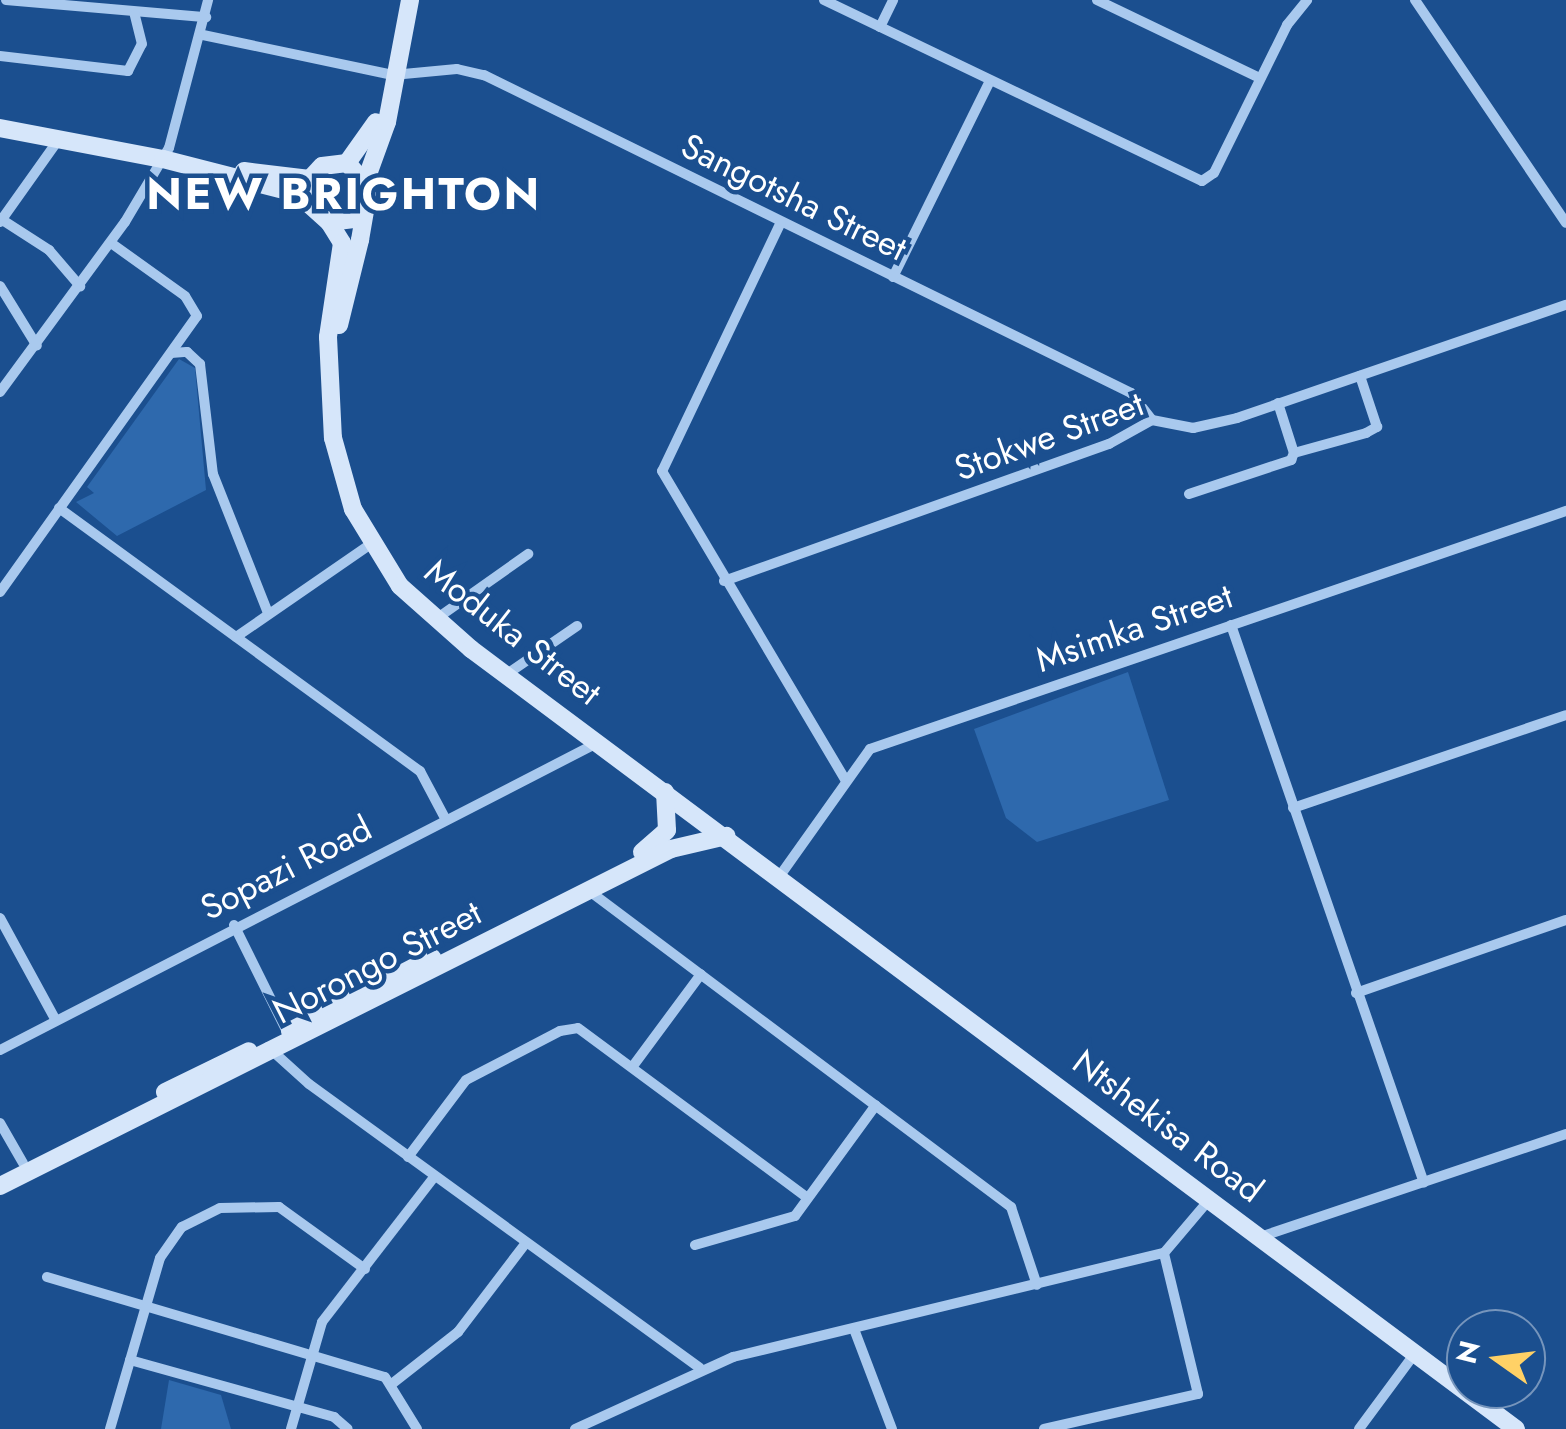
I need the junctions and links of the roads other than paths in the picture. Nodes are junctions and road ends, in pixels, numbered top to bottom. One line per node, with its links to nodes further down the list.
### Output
1 (6, 0): 9 (street)
2 (208, 0): 10 (street)
3 (410, 0): 14 (street)
4 (824, 0): 11 (street)
5 (893, 0): 11 (street)
6 (1097, 0): 15 (street)
7 (1307, 0): 15 (street)
8 (1415, 0): 27 (street)
9 (136, 16): 10 (street); 13 (street)
10 (206, 17): 12 (street)
11 (880, 27): 16 (street)
12 (203, 35): 14 (street, Sangotsha Street); 19 (street)
13 (0, 56)
14 (393, 75): 20 (street); 21 (street); 26 (street, Sangotsha Street)
15 (1260, 78): 16 (street)
16 (990, 81): 29 (street)
17 (0, 128): 18 (street)
18 (58, 139): 19 (street); 24 (street)
19 (163, 159): 22 (street); 28 (street)
20 (347, 163): 21 (street); 22 (street)
21 (366, 180): 23 (street)
22 (309, 188): 25 (street)
23 (366, 206): 25 (street); 35 (street, Moduka Street)
24 (2, 222): 31 (street)
25 (329, 222): 35 (street, Moduka Street)
26 (781, 222): 29 (street, Sangotsha Street); 46 (street)
27 (1566, 223)
28 (111, 243): 31 (street); 34 (street)
29 (893, 277): 39 (street, Sangotsha Street)
30 (0, 286): 33 (street)
31 (80, 286): 33 (street)
32 (1566, 305): 36 (street, Stokwe Street)
33 (37, 346): 37 (street)
34 (170, 353): 42 (street); 48 (street)
35 (328, 358): 44 (street, Moduka Street)
36 (1360, 376): 38 (street, Stokwe Street); 40 (street)
37 (0, 392)
38 (1278, 404): 39 (street, Stokwe Street); 40 (street)
39 (1152, 420): 46 (street, Stokwe Street)
40 (1294, 453): 41 (street)
41 (1189, 494)
42 (59, 508): 47 (street); 52 (street)
43 (1566, 511): 50 (street, Msimka Street)
44 (371, 544): 48 (street); 49 (street, Moduka Street)
45 (528, 554): 49 (street)
46 (724, 581): 56 (street)
47 (0, 592)
48 (268, 613): 52 (street)
49 (436, 620): 53 (street, Moduka Street)
50 (1231, 624): 56 (street, Msimka Street); 58 (street)
51 (577, 626): 53 (street)
52 (236, 637): 60 (street)
53 (506, 674): 55 (street, Moduka Street)
54 (1566, 715): 58 (street)
55 (600, 741): 57 (street, Moduka Street); 60 (street, Sopazi Road)
56 (845, 779): 63 (street, Msimka Street)
57 (665, 792): 59 (street, Moduka Street); 62 (street)
58 (1293, 808): 69 (street)
59 (699, 816): 61 (street, Moduka Street); 62 (street, Norongo Street)
60 (446, 818): 67 (street, Sopazi Road)
61 (726, 836): 63 (street, Moduka Street); 64 (street, Norongo Street)
62 (661, 842): 71 (street, Norongo Street)
63 (779, 878): 86 (street, Ntshekisa Road)
64 (588, 890): 68 (street); 71 (street, Norongo Street)
65 (0, 918): 70 (street)
66 (1566, 920): 69 (street)
67 (234, 926): 70 (street, Sopazi Road); 71 (street)
68 (700, 974): 74 (street); 75 (street)
69 (1356, 993): 83 (street)
70 (55, 1020): 73 (street, Sopazi Road)
71 (290, 1037): 72 (street, Norongo Street)
72 (269, 1047): 78 (street, Norongo Street); 79 (street)
73 (0, 1050)
74 (633, 1066): 79 (street); 85 (street)
75 (876, 1106): 85 (street); 93 (street)
76 (0, 1123): 80 (street)
77 (1566, 1134): 83 (street)
78 (55, 1154): 80 (street); 84 (street)
79 (408, 1156): 82 (street)
80 (23, 1163): 81 (street)
81 (0, 1173)
82 (434, 1177): 88 (street); 91 (street)
83 (1424, 1183): 87 (street)
84 (0, 1186)
85 (806, 1197): 89 (street)
86 (1209, 1200): 87 (street, Ntshekisa Road); 90 (street)
87 (1260, 1237): 96 (street, Ntshekisa Road)
88 (525, 1244): 99 (street); 100 (street)
89 (696, 1245)
90 (1164, 1253): 93 (street); 108 (street)
91 (365, 1269): 94 (street); 97 (street)
92 (47, 1277): 94 (street)
93 (1037, 1285): 95 (street)
94 (146, 1306): 97 (street); 98 (street)
95 (854, 1328): 99 (street); 107 (street)
96 (1416, 1352): 109 (street); 110 (street, Ntshekisa Road)
97 (309, 1355): 100 (street); 101 (street)
98 (130, 1360): 101 (street); 102 (street)
99 (700, 1368): 106 (street)
100 (393, 1383): 105 (street)
101 (300, 1410): 103 (street); 104 (street)
102 (110, 1429)
103 (291, 1429)
104 (348, 1429)
105 (417, 1429)
106 (575, 1429)
107 (892, 1429)
108 (1044, 1429)
109 (1358, 1429)
110 (1516, 1429)

